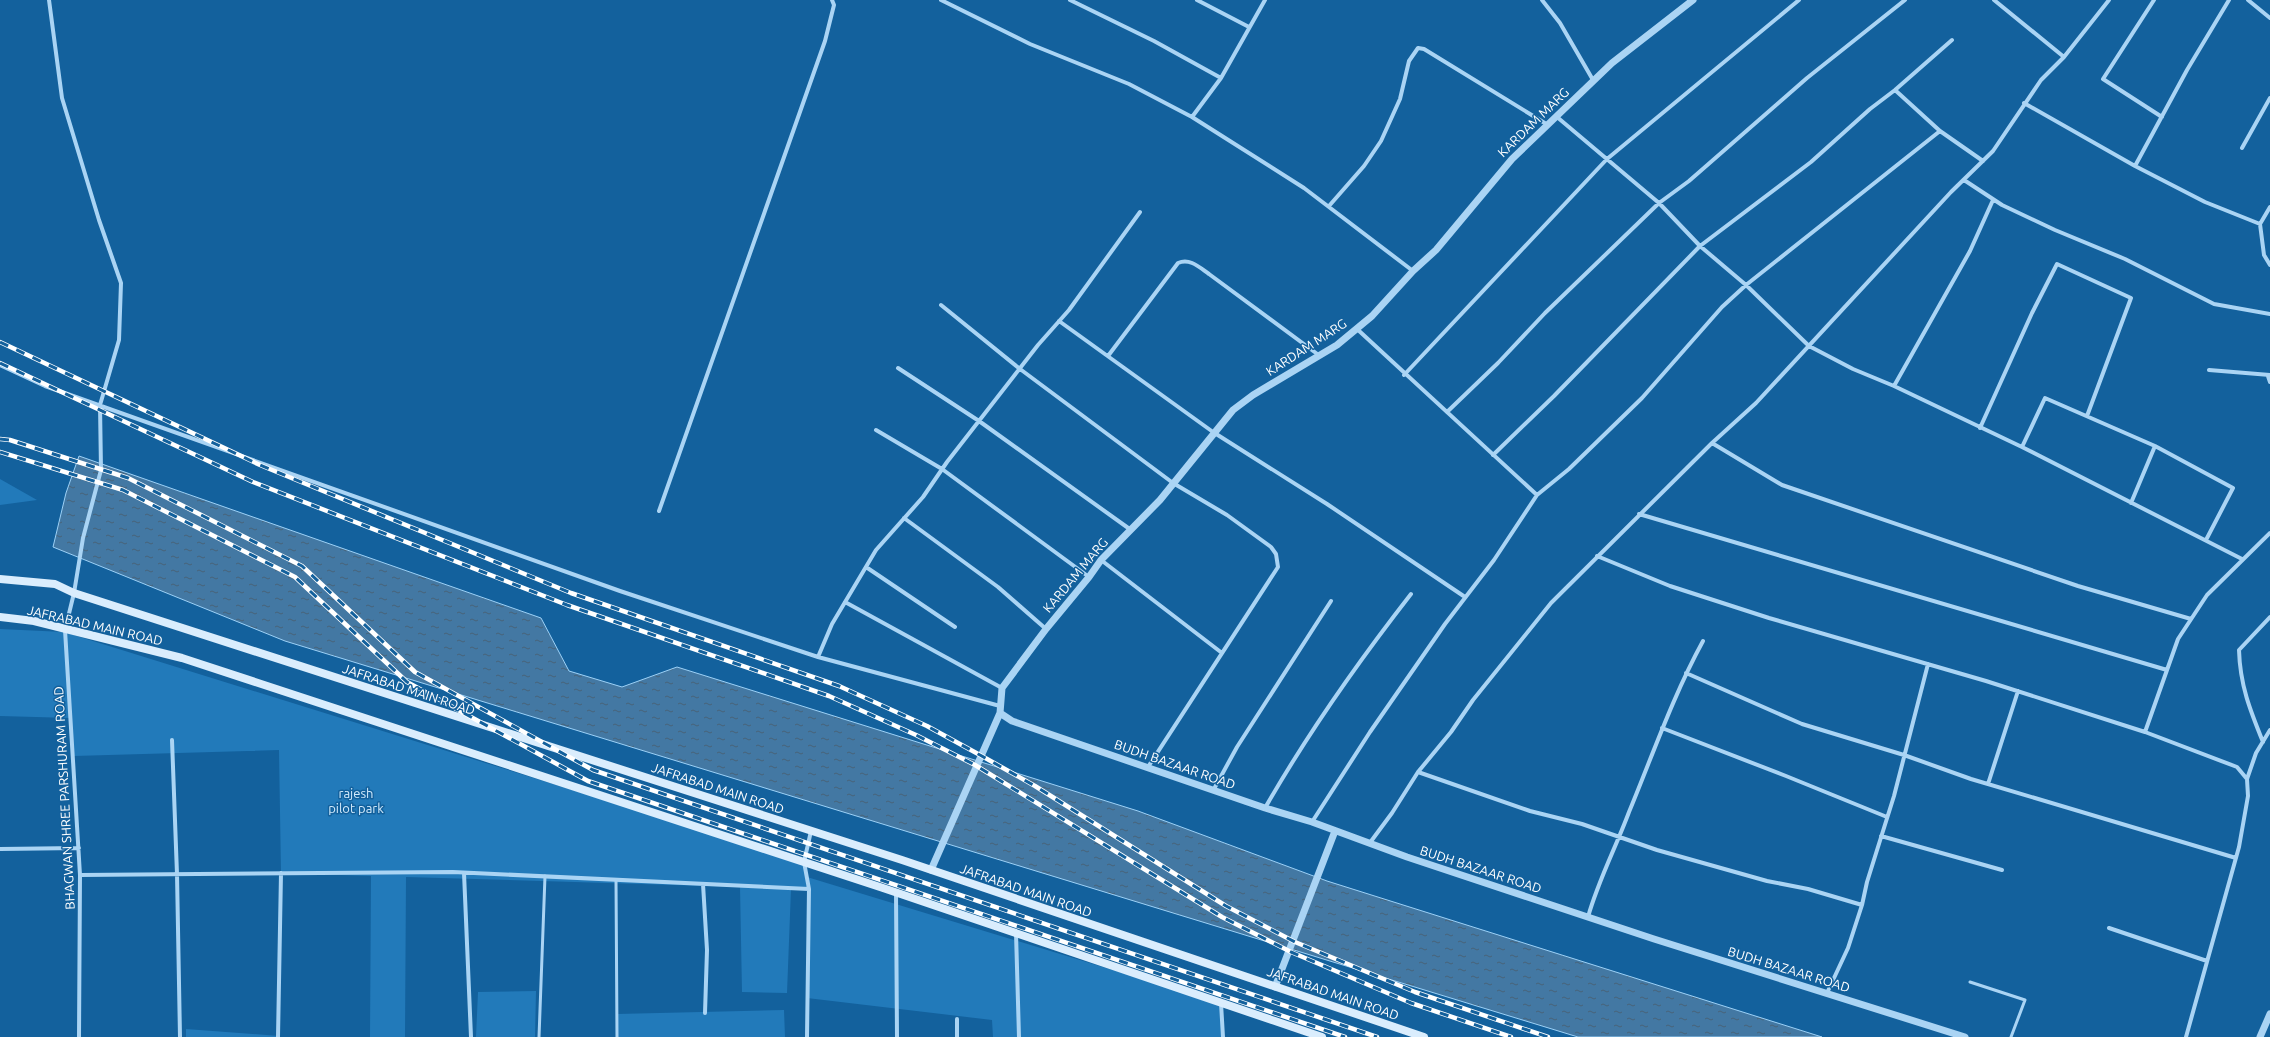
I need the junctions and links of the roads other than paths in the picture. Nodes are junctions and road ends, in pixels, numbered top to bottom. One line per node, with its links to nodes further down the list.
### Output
1 (49, 0): 60 (street, BHAGWAN SHREE PARSHURAM ROAD)
2 (832, 0): 75 (street)
3 (941, 0): 25 (street)
4 (1070, 0): 20 (street)
5 (1196, 0): 17 (street)
6 (1265, 0): 17 (street)
7 (1542, 0): 21 (street)
8 (1693, 0): 21 (street, KARDAM MARG)
9 (1799, 0): 31 (street)
10 (1905, 0): 36 (street)
11 (1994, 0): 19 (street)
12 (2109, 0): 19 (street)
13 (2154, 0): 27 (street)
14 (2229, 0): 27 (street)
15 (2248, 0): 16 (street)
16 (2270, 18)
17 (1249, 27): 20 (street)
18 (1952, 40): 22 (street)
19 (2064, 57): 24 (street)
20 (1221, 78): 25 (street)
21 (1593, 80): 26 (street, KARDAM MARG)
22 (1895, 90): 29 (street); 41 (street)
23 (2270, 98): 30 (street)
24 (2024, 103): 32 (street); 33 (street)
25 (1192, 117): 37 (street)
26 (1557, 117): 28 (street, KARDAM MARG); 31 (street)
27 (2162, 117): 33 (street)
28 (1548, 126): 37 (street); 43 (street, KARDAM MARG)
29 (1940, 131): 32 (street); 44 (street)
30 (2242, 148)
31 (1607, 159): 36 (street); 56 (street)
32 (1982, 161): 34 (street)
33 (2135, 166): 40 (street)
34 (1964, 180): 35 (street); 49 (street)
35 (1993, 200): 46 (street); 59 (street)
36 (1659, 203): 41 (street); 61 (street)
37 (1329, 206): 43 (street)
38 (2270, 207): 40 (street)
39 (1140, 212): 47 (street)
40 (2260, 224): 42 (street)
41 (1700, 246): 44 (street); 70 (street)
42 (2270, 265)
43 (1413, 271): 48 (street, KARDAM MARG)
44 (1746, 285): 49 (street); 73 (street)
45 (941, 305): 54 (street)
46 (2270, 314)
47 (1059, 321): 50 (street); 54 (street)
48 (1357, 329): 51 (street, KARDAM MARG); 56 (street)
49 (1809, 346): 59 (street); 67 (street)
50 (1108, 356): 51 (street); 66 (street)
51 (1320, 356): 66 (street, KARDAM MARG)
52 (0, 365): 60 (street)
53 (898, 368): 63 (street)
54 (1020, 369): 63 (street); 72 (street)
55 (2209, 370): 57 (street)
56 (1404, 375): 61 (street)
57 (2269, 376): 58 (street)
58 (2270, 382)
59 (1894, 386): 64 (street)
60 (100, 405): 87 (street, BHAGWAN SHREE PARSHURAM ROAD); 100 (street)
61 (1447, 412): 70 (street)
62 (2086, 416): 64 (street); 68 (street); 69 (street)
63 (979, 421): 71 (street); 78 (street)
64 (1980, 428): 69 (street)
65 (876, 430): 71 (street)
66 (1214, 432): 72 (street, KARDAM MARG); 89 (street)
67 (1712, 443): 76 (street); 94 (street)
68 (2154, 446): 74 (street); 80 (street)
69 (2022, 447): 74 (street)
70 (1493, 455): 73 (street)
71 (942, 468): 77 (street); 85 (street)
72 (1174, 483): 78 (street, KARDAM MARG); 99 (street)
73 (1537, 494): 89 (street)
74 (2131, 503): 80 (street)
75 (659, 511)
76 (1639, 514): 81 (street); 102 (street)
77 (904, 518): 84 (street); 96 (street)
78 (1131, 530): 83 (street, KARDAM MARG)
79 (2270, 533): 82 (street)
80 (2206, 540): 82 (street)
81 (1597, 556): 101 (street); 114 (street)
82 (2242, 559): 94 (street)
83 (1101, 560): 85 (street, KARDAM MARG); 99 (street)
84 (866, 567): 91 (street); 95 (street)
85 (1090, 577): 96 (street, KARDAM MARG)
86 (0, 579): 87 (main road, JAFRABAD MAIN ROAD)
87 (74, 593): 97 (street, BHAGWAN SHREE PARSHURAM ROAD); 121 (main road, JAFRABAD MAIN ROAD)
88 (1411, 594): 118 (street)
89 (1465, 598): 120 (street)
90 (1331, 601): 117 (street)
91 (845, 602): 100 (street); 104 (street)
92 (0, 617): 97 (main road, JAFRABAD MAIN ROAD)
93 (2270, 617): 111 (street)
94 (2191, 619): 102 (street)
95 (954, 627)
96 (1046, 629): 104 (street, KARDAM MARG)
97 (65, 630): 126 (street, BHAGWAN SHREE PARSHURAM ROAD); 129 (main road, JAFRABAD MAIN ROAD)
98 (1703, 641): 103 (street)
99 (1222, 653): 113 (street)
100 (818, 657): 106 (street)
101 (1928, 664): 105 (street); 112 (street)
102 (2167, 670): 109 (street)
103 (1686, 674): 107 (street); 112 (street)
104 (1002, 688): 106 (street)
105 (2018, 691): 109 (street); 116 (street)
106 (1000, 710): 113 (street, BUDH BAZAAR ROAD); 130 (street)
107 (1662, 728): 119 (street); 124 (street)
108 (2270, 730): 111 (street)
109 (2145, 732): 115 (street)
110 (172, 740): 134 (street)
111 (2263, 742): 115 (street)
112 (1904, 755): 116 (street); 119 (street)
113 (1148, 767): 117 (street, BUDH BAZAAR ROAD)
114 (1418, 772): 124 (street); 125 (street)
115 (2247, 778): 128 (street)
116 (1988, 784): 128 (street)
117 (1214, 789): 118 (street, BUDH BAZAAR ROAD)
118 (1264, 808): 120 (street, BUDH BAZAAR ROAD)
119 (1887, 818): 123 (street)
120 (1312, 822): 122 (street, BUDH BAZAAR ROAD)
121 (810, 831): 129 (street); 130 (main road, JAFRABAD MAIN ROAD)
122 (1335, 831): 125 (street, BUDH BAZAAR ROAD); 147 (street)
123 (1881, 836): 131 (street); 141 (street)
124 (1620, 837): 141 (street); 142 (street)
125 (1369, 844): 142 (street, BUDH BAZAAR ROAD)
126 (79, 848): 127 (street); 135 (street, BHAGWAN SHREE PARSHURAM ROAD)
127 (0, 849)
128 (2236, 858): 145 (street)
129 (804, 862): 139 (street); 140 (main road, JAFRABAD MAIN ROAD)
130 (930, 870): 147 (main road, JAFRABAD MAIN ROAD)
131 (2002, 870)
132 (281, 873): 133 (street); 134 (street); 155 (street)
133 (464, 873): 136 (street); 156 (street)
134 (178, 874): 135 (street); 154 (street)
135 (80, 875): 153 (street, BHAGWAN SHREE PARSHURAM ROAD)
136 (545, 876): 137 (street); 157 (lane)
137 (616, 880): 138 (street); 158 (lane)
138 (703, 884): 139 (street); 150 (street)
139 (809, 889): 159 (street)
140 (896, 892): 144 (main road, JAFRABAD MAIN ROAD); 160 (street)
141 (1862, 905): 148 (street)
142 (1588, 917): 148 (street, BUDH BAZAAR ROAD)
143 (2109, 928): 145 (street)
144 (1016, 933): 149 (main road, JAFRABAD MAIN ROAD); 162 (street)
145 (2207, 961): 168 (street)
146 (1970, 982): 167 (lane)
147 (1275, 987): 165 (main road, JAFRABAD MAIN ROAD)
148 (1827, 993): 166 (street, BUDH BAZAAR ROAD)
149 (1221, 1003): 163 (street); 164 (main road, JAFRABAD MAIN ROAD)
150 (705, 1013)
151 (2270, 1014): 169 (street)
152 (956, 1019): 161 (street)
153 (79, 1037)
154 (180, 1037)
155 (278, 1037)
156 (471, 1037)
157 (539, 1037)
158 (617, 1037)
159 (806, 1037)
160 (897, 1037)
161 (957, 1037)
162 (1019, 1037)
163 (1222, 1037)
164 (1322, 1037)
165 (1424, 1037)
166 (1965, 1037)
167 (2011, 1037)
168 (2186, 1037)
169 (2260, 1037)

